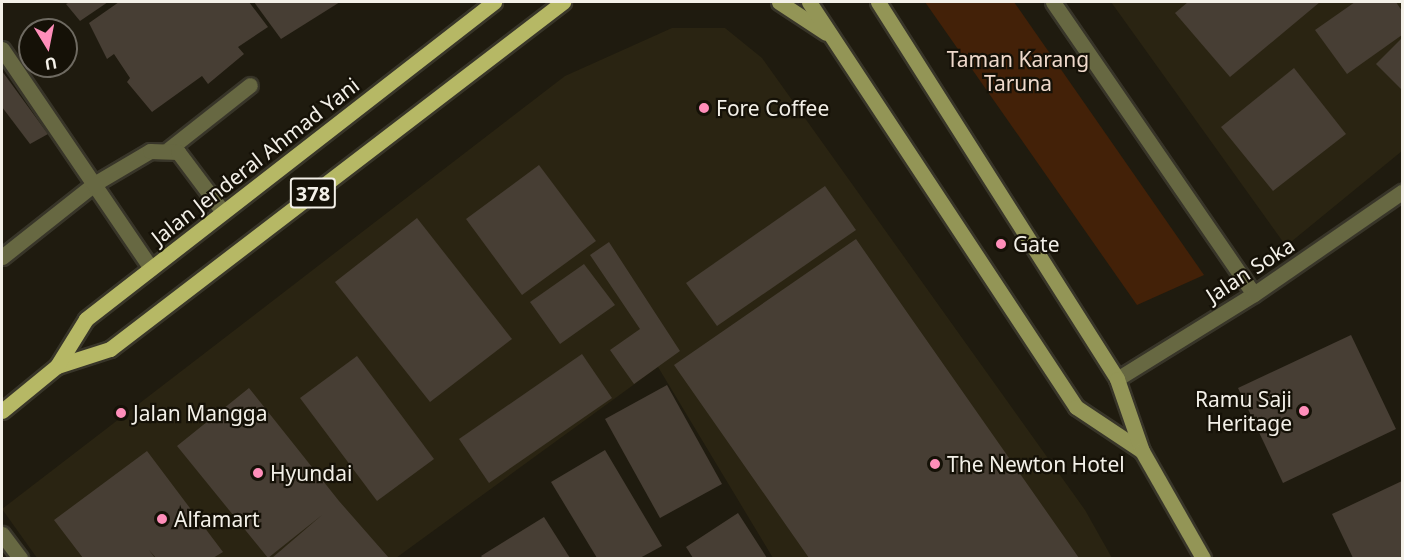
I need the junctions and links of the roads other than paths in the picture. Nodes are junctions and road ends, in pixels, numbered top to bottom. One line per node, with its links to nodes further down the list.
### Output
1 (494, 2): 13 (main road, Jalan Jenderal Ahmad Yani / 378)
2 (563, 2): 17 (main road, Jalan Jenderal Ahmad Yani / 378)
3 (779, 2): 7 (main road)
4 (809, 2): 7 (main road)
5 (1053, 2): 16 (street)
6 (881, 4): 18 (main road)
7 (838, 42): 20 (main road)
8 (2, 49): 11 (street)
9 (250, 85): 10 (street)
10 (169, 149): 11 (street); 13 (street)
11 (94, 184): 14 (street); 15 (street)
12 (1402, 192): 16 (street, Jalan Soka)
13 (223, 212): 15 (main road, Jalan Jenderal Ahmad Yani / 378)
14 (2, 258)
15 (151, 268): 17 (main road, Jalan Jenderal Ahmad Yani / 378)
16 (1254, 294): 18 (street, Jalan Soka)
17 (57, 366): 19 (main road, Jalan Jenderal Ahmad Yani / 378)
18 (1118, 379): 20 (main road)
19 (2, 411)
20 (1142, 451): 23 (main road)
21 (2, 534): 22 (street)
22 (20, 558)
23 (1203, 558)

